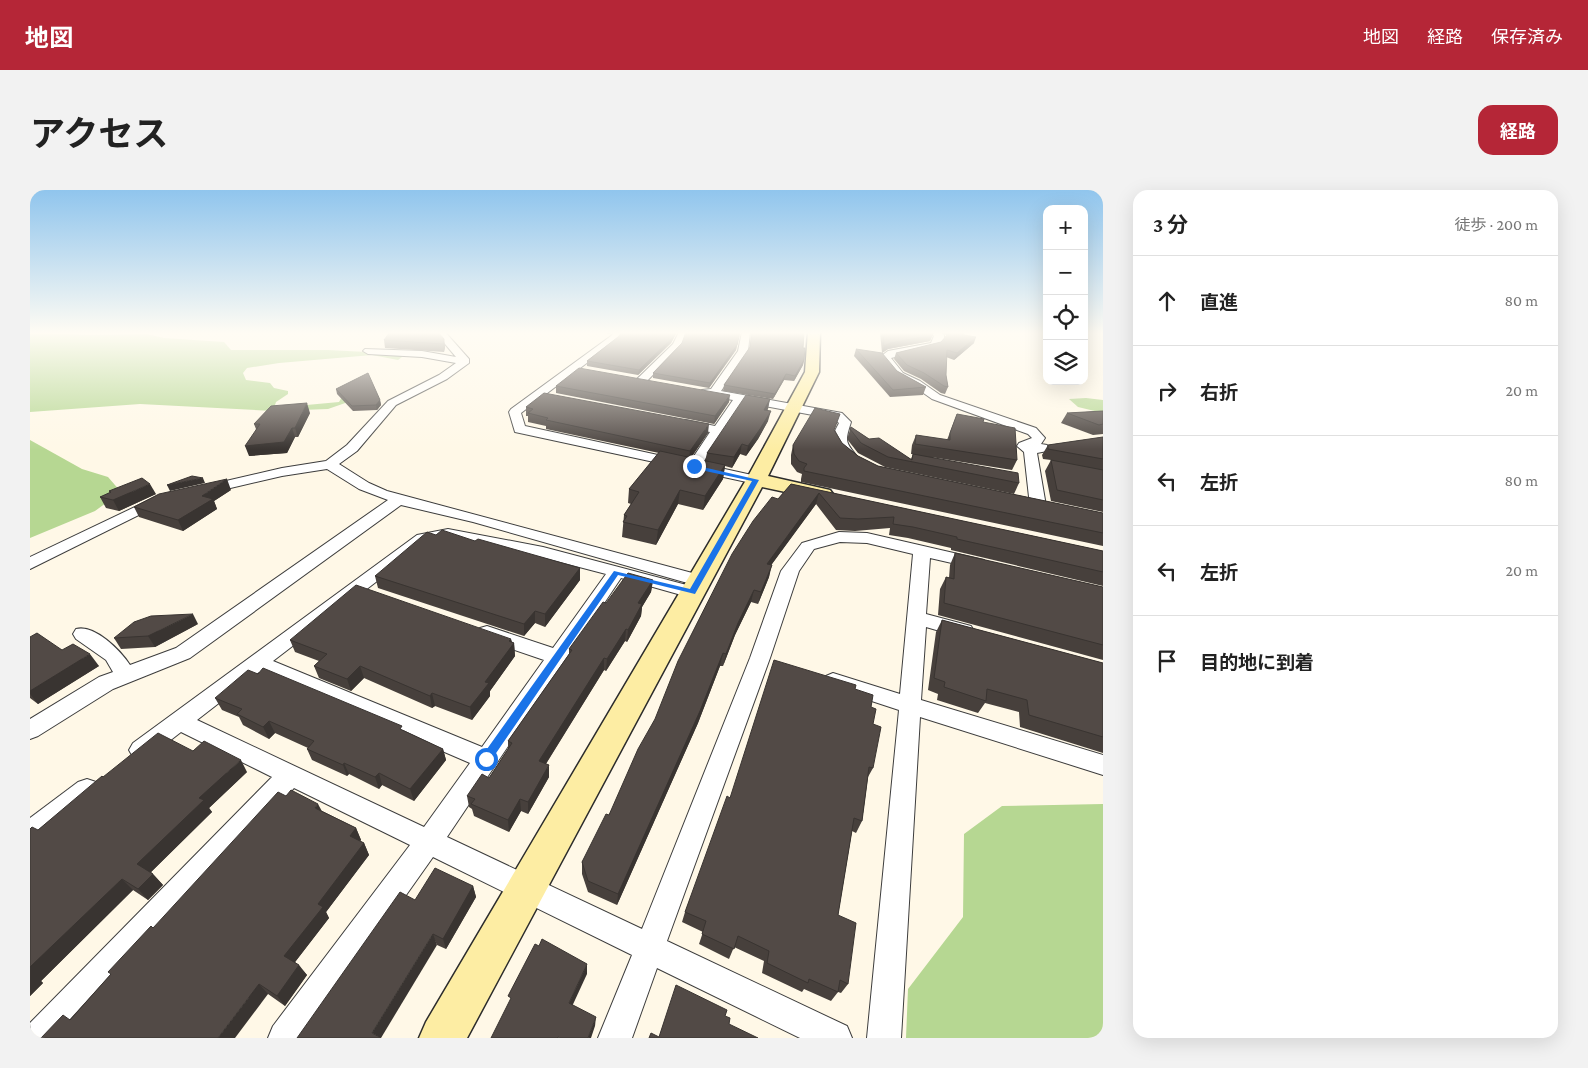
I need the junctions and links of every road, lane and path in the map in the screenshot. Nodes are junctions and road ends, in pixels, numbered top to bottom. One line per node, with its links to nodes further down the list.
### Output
1 (452, 372): 18 (street)
2 (576, 372): 10 (street)
3 (646, 372): 7 (street)
4 (728, 372): 9 (street)
5 (812, 372): 13 (street)
6 (896, 372): 17 (street)
7 (659, 384)
8 (695, 390): 9 (street)
9 (713, 394): 12 (street)
10 (539, 395): 11 (street); 19 (street)
11 (558, 398)
12 (740, 398): 13 (street); 15 (street)
13 (793, 408): 20 (street); 23 (street)
14 (671, 421): 15 (street)
15 (718, 430): 19 (street)
16 (1057, 446): 17 (street)
17 (1031, 456): 21 (street); 24 (street)
18 (330, 464): 25 (street); 28 (street)
19 (694, 466): 23 (street)
20 (867, 466)
21 (1050, 466)
22 (1016, 478): 24 (street)
23 (756, 480): 27 (street); 34 (street)
24 (1034, 481): 29 (street)
25 (190, 494)
26 (174, 497): 31 (street)
27 (842, 498)
28 (398, 500): 34 (street); 41 (street)
29 (1020, 502)
30 (922, 551): 32 (street); 35 (street); 54 (street)
31 (30, 564)
32 (998, 569)
33 (617, 572): 34 (street); 39 (street); 40 (street)
34 (695, 587): 53 (street)
35 (917, 618): 38 (street); 43 (street)
36 (474, 629): 39 (street)
37 (83, 634): 41 (street)
38 (982, 636)
39 (557, 657): 46 (street)
40 (257, 662): 44 (street); 46 (street)
41 (126, 676): 45 (street)
42 (816, 676): 43 (street)
43 (910, 705): 48 (street); 60 (street)
44 (179, 721): 47 (street); 49 (street)
45 (30, 730)
46 (486, 759): 52 (street)
47 (124, 762)
48 (1103, 764)
49 (291, 774): 52 (street); 55 (street)
50 (100, 780): 51 (street)
51 (30, 833)
52 (429, 840): 53 (street); 56 (street)
53 (527, 887): 54 (street); 57 (street)
54 (650, 947): 58 (street); 59 (street)
55 (38, 1038)
56 (285, 1038)
57 (442, 1038)
58 (615, 1038)
59 (836, 1038)
60 (884, 1038)

